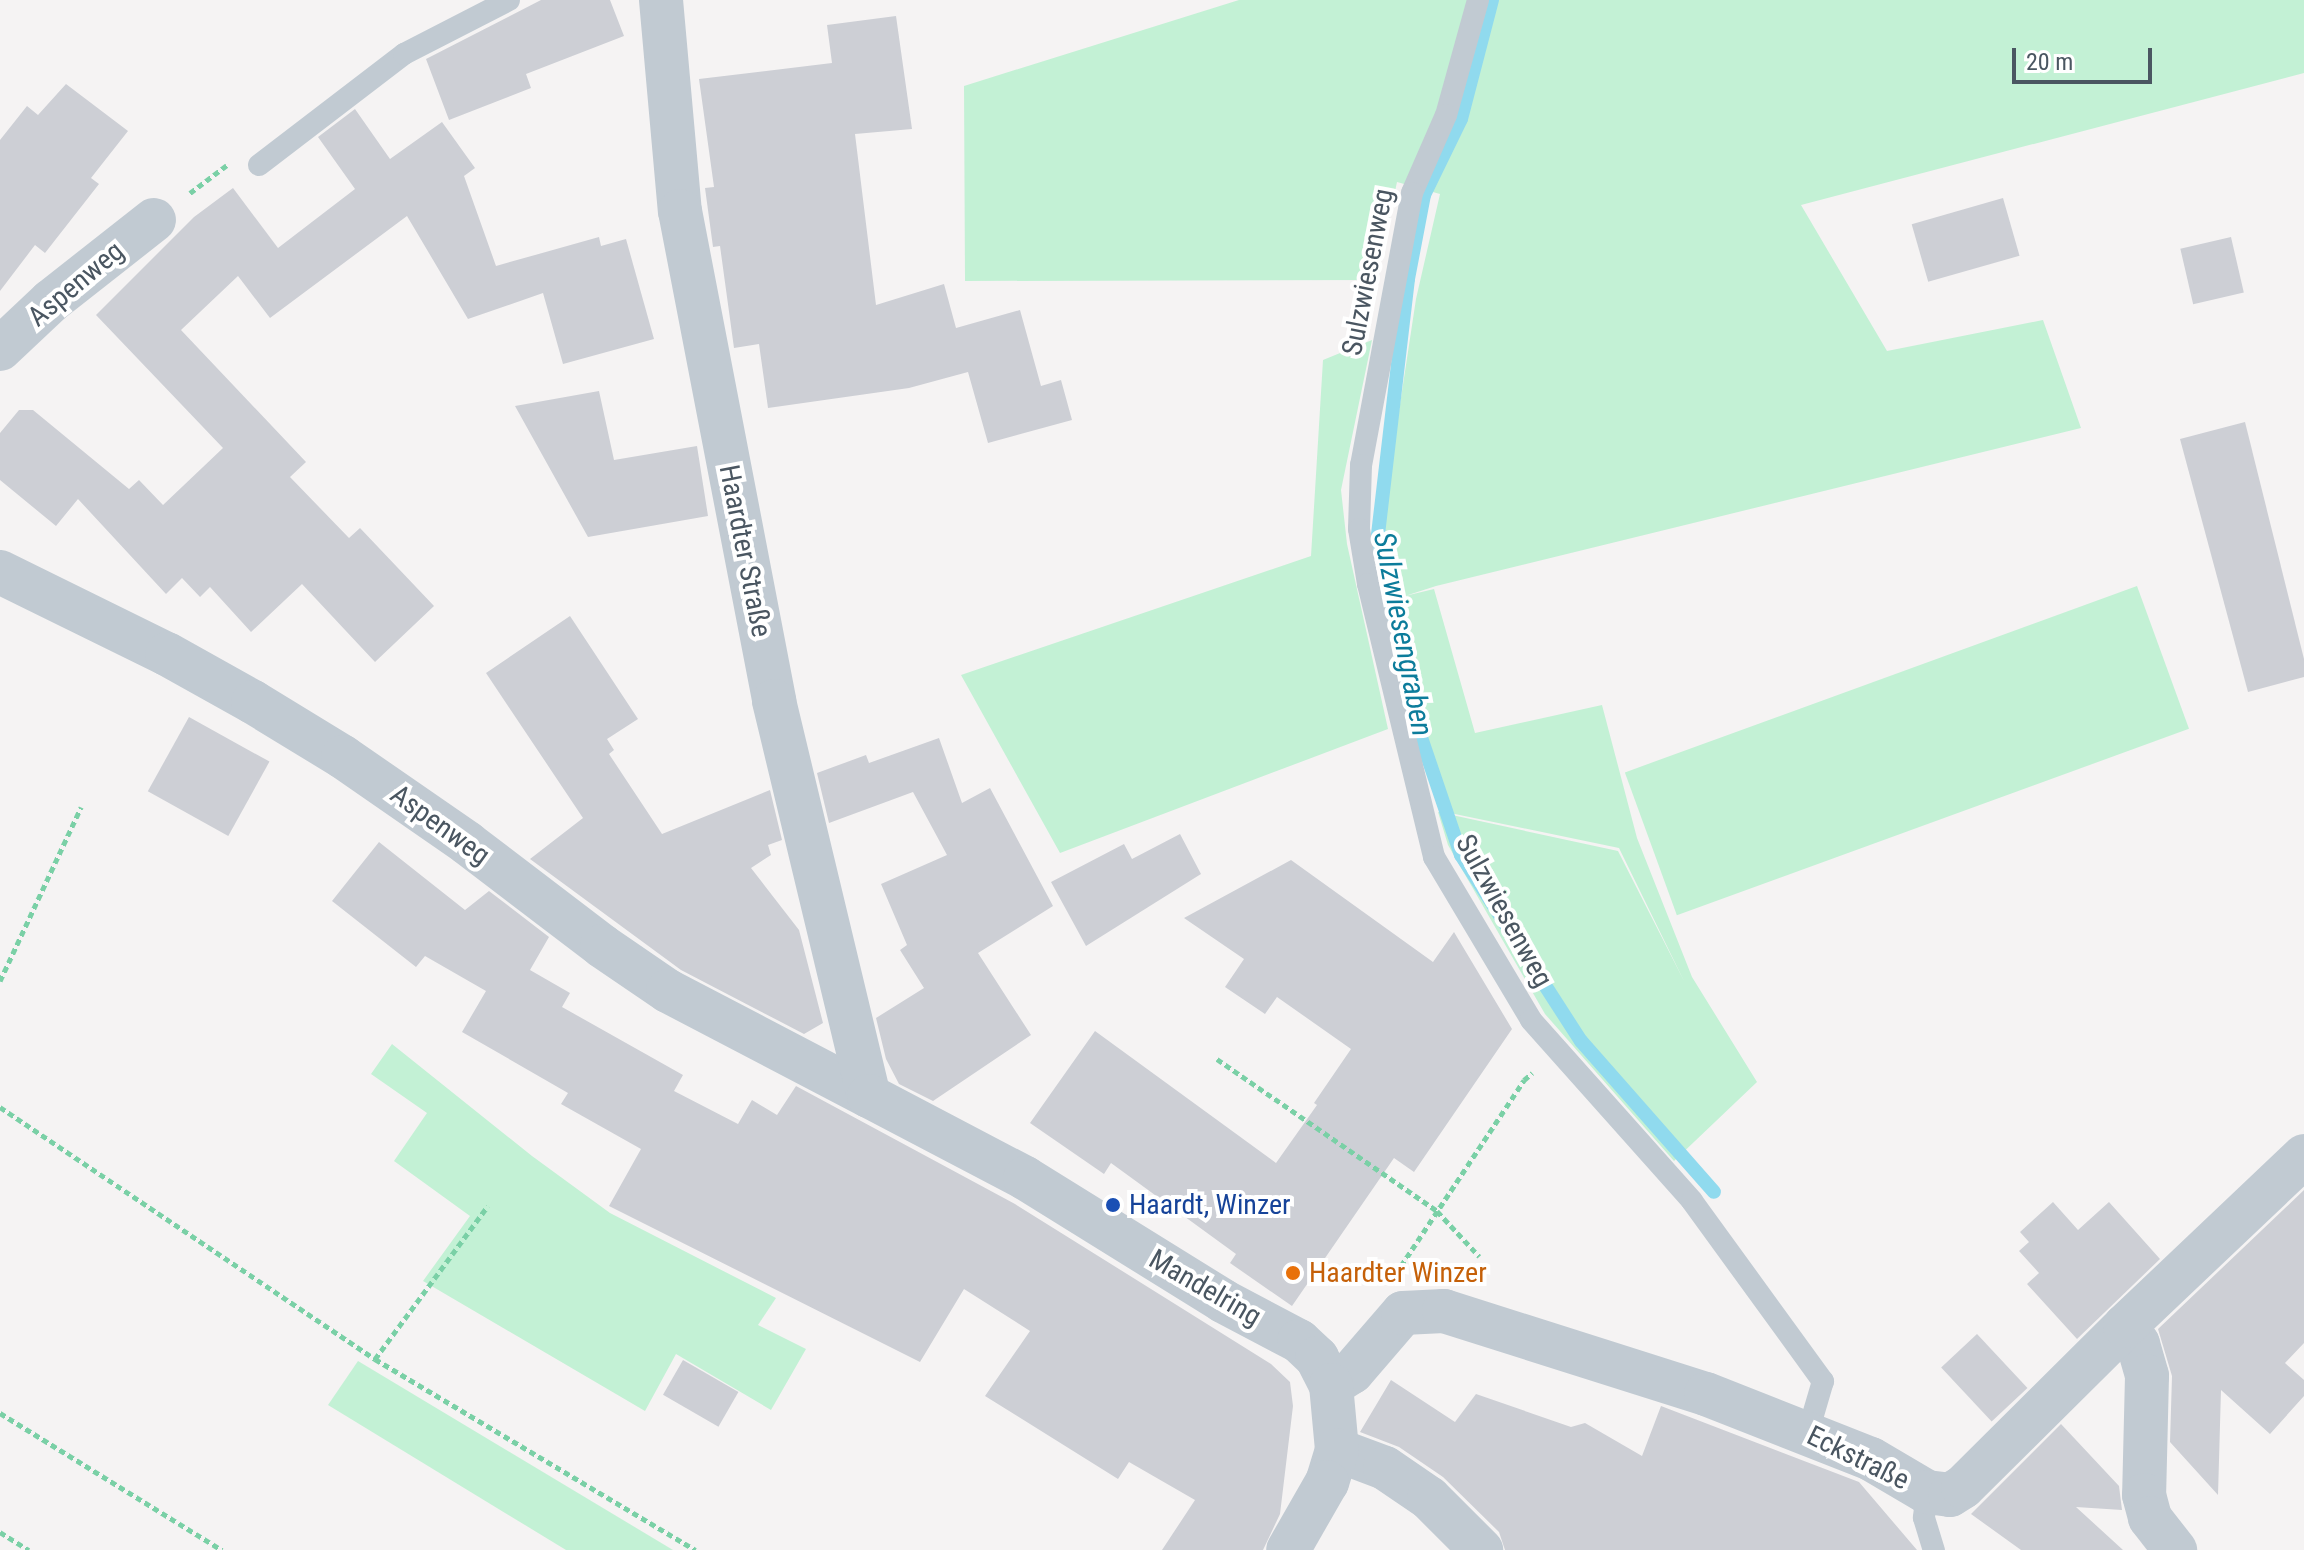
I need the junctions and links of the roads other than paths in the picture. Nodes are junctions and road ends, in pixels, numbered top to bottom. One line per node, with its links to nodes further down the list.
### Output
1 (509, 0): 4 (lane)
2 (661, 0): 8 (street, Haardter Straße)
3 (1478, 0): 12 (lane, Sulzwiesenweg)
4 (259, 165)
5 (154, 220): 6 (street, Aspenweg)
6 (0, 349)
7 (0, 572): 8 (street, Aspenweg)
8 (869, 1096): 11 (street, Mandelring)
9 (2304, 1156): 10 (street, Eckstraße)
10 (2125, 1326): 14 (street, Eckstraße); 18 (street)
11 (1331, 1385): 12 (street, Eckstraße); 13 (street, Mandelring)
12 (1808, 1432): 14 (street, Eckstraße)
13 (1337, 1450): 15 (street, Mandelring); 16 (street)
14 (1927, 1492): 17 (lane)
15 (1288, 1550)
16 (1481, 1550)
17 (1934, 1550)
18 (2175, 1550)

